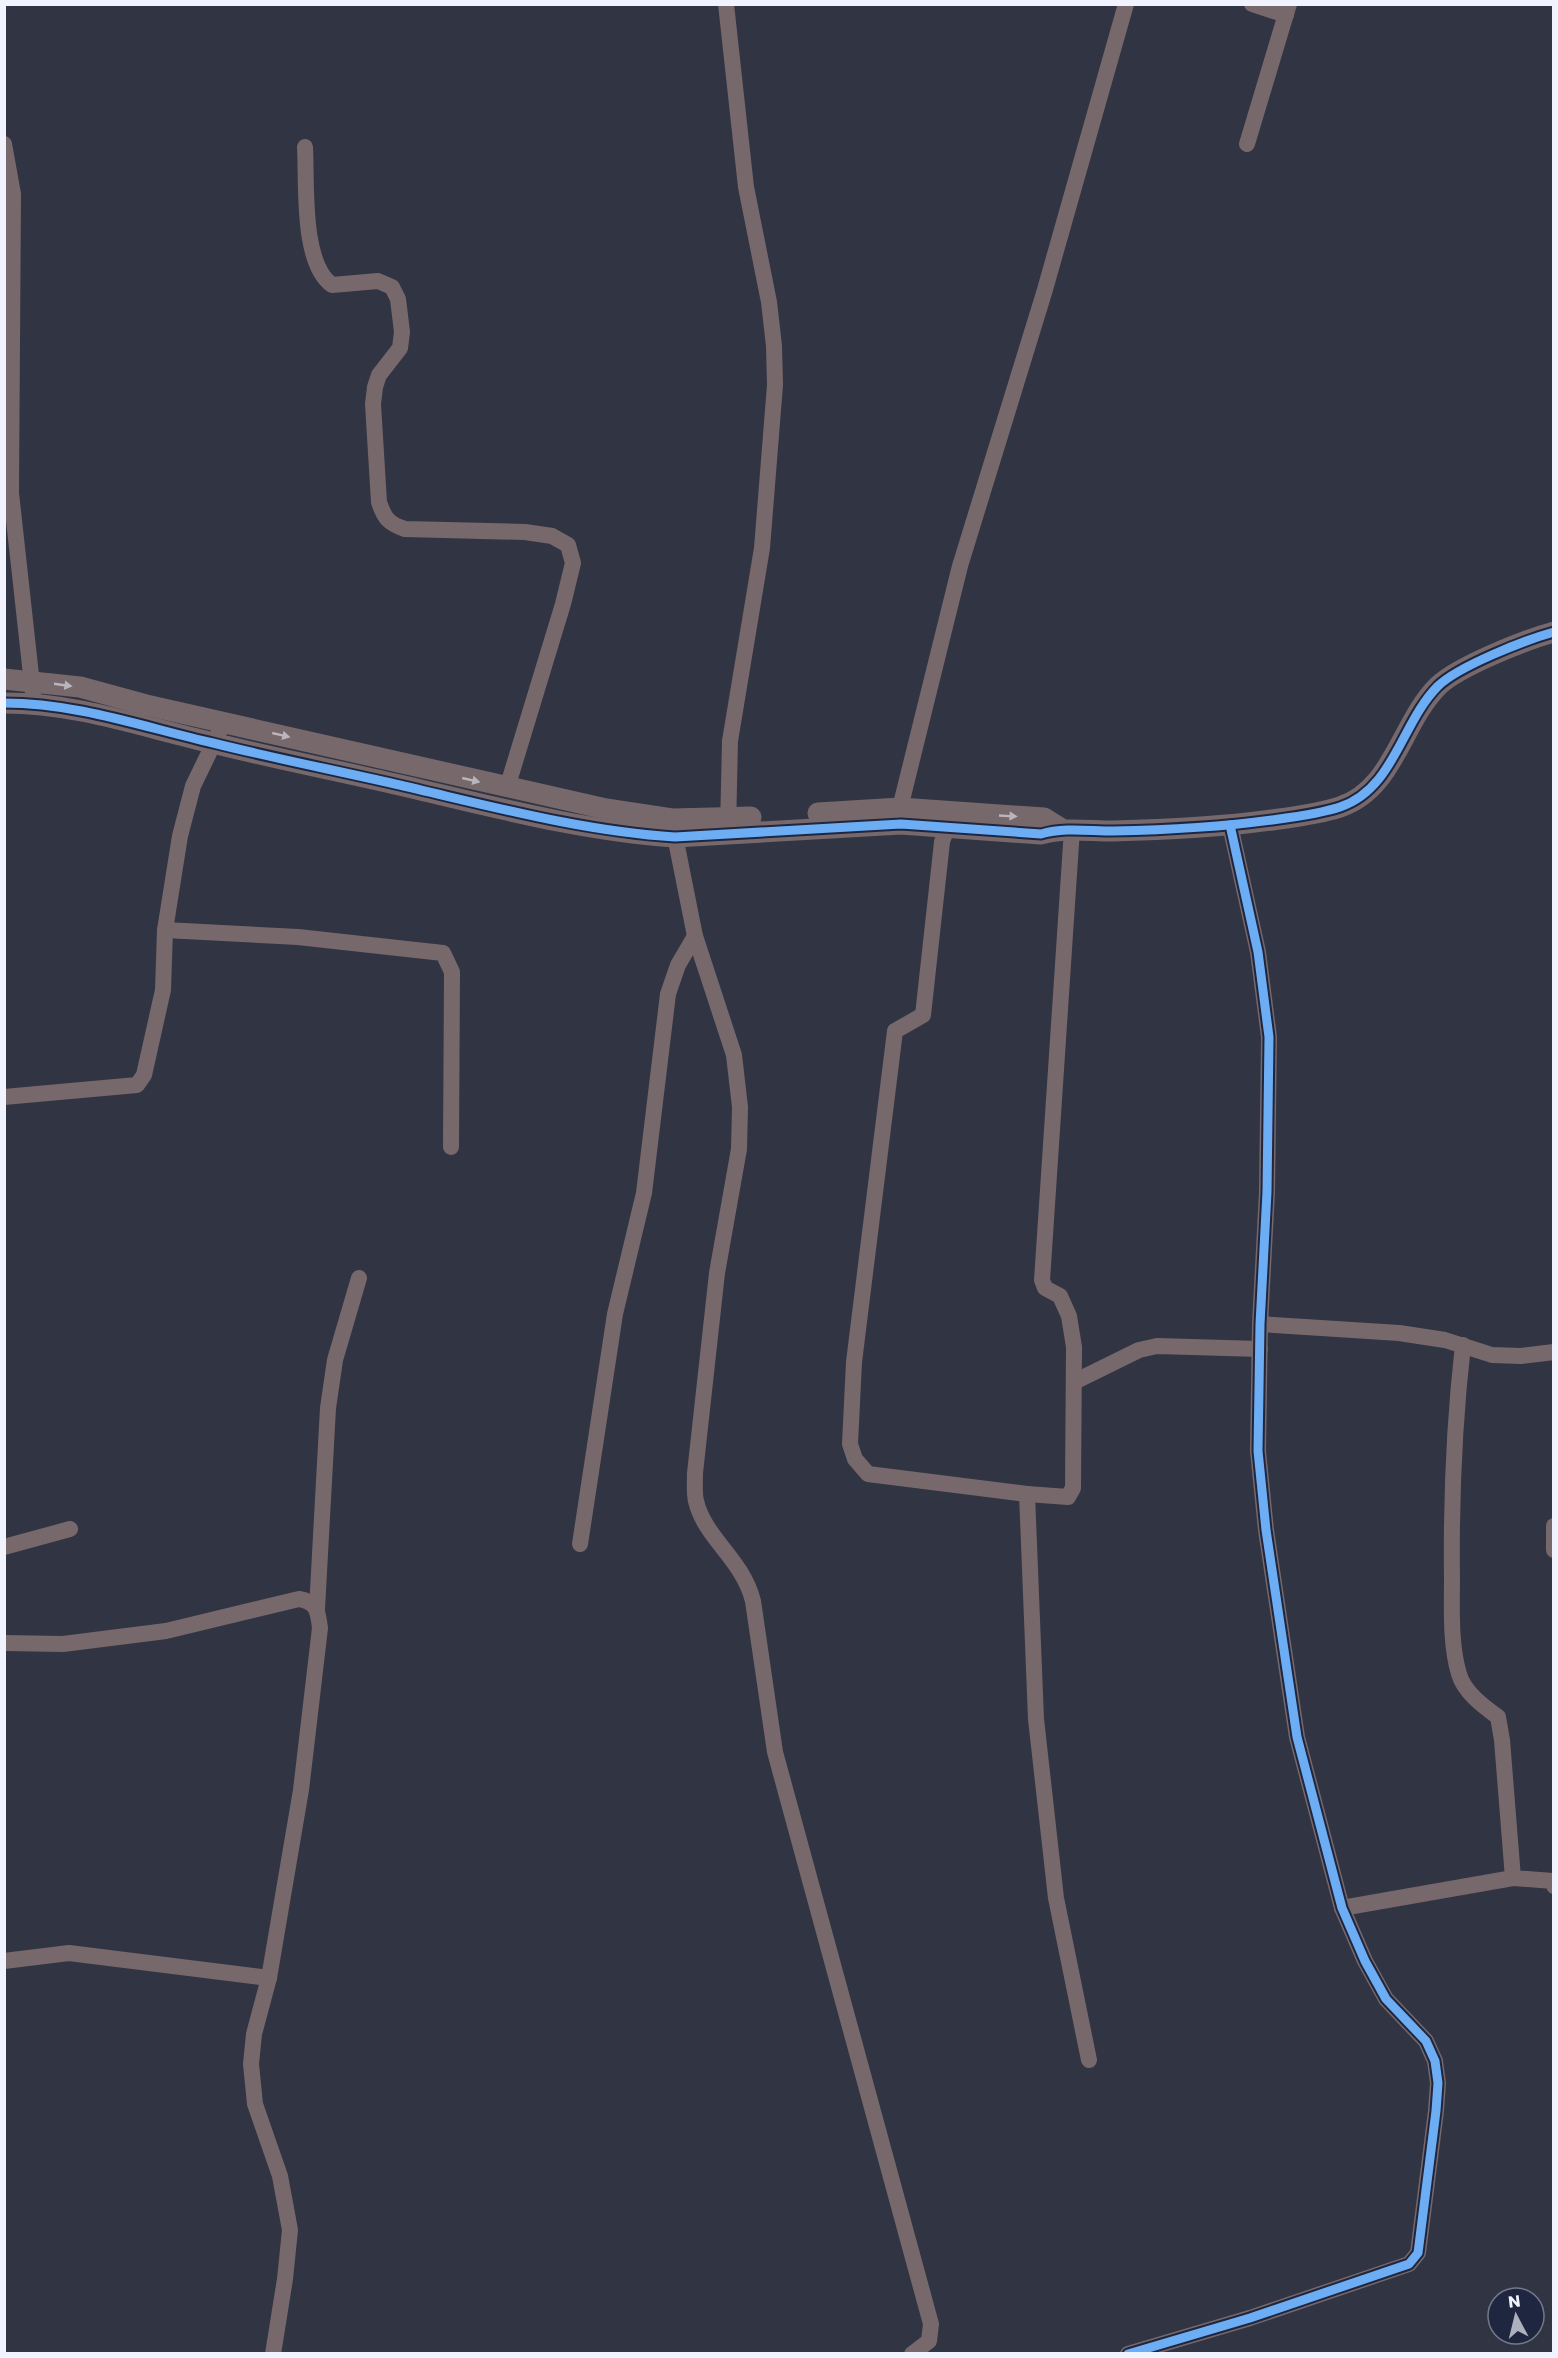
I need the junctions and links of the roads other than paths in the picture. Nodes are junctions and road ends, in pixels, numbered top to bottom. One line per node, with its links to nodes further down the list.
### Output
1 (726, 4): 19 (street)
2 (1126, 4): 16 (street)
3 (1252, 4): 4 (street)
4 (1288, 10): 6 (street)
5 (4, 144): 10 (street)
6 (1247, 144)
7 (305, 147): 15 (street)
8 (1554, 632): 18 (street)
9 (4, 680): 10 (street)
10 (33, 681): 12 (street); 13 (street, one-way to 13)
11 (4, 703): 12 (street)
12 (33, 704): 14 (street)
13 (224, 722): 14 (street); 15 (street, one-way to 15)
14 (213, 744): 20 (street); 22 (street)
15 (507, 788): 20 (street)
16 (900, 808): 17 (street); 19 (street)
17 (950, 820): 19 (street); 21 (street); 32 (street)
18 (1230, 825): 21 (street); 27 (street)
19 (727, 826): 20 (street)
20 (673, 828): 23 (street)
21 (1066, 829): 31 (street)
22 (165, 930): 24 (street); 25 (street)
23 (695, 936): 35 (street); 47 (street)
24 (4, 1097)
25 (451, 1147)
26 (359, 1278): 38 (street)
27 (1260, 1324): 28 (street); 29 (street)
28 (1462, 1345): 30 (street); 40 (street)
29 (1260, 1349): 31 (street); 42 (street)
30 (1554, 1352)
31 (1074, 1382): 32 (street)
32 (1027, 1494): 45 (street)
33 (1554, 1526): 37 (street)
34 (70, 1529): 36 (street)
35 (580, 1544)
36 (4, 1547)
37 (1554, 1550)
38 (317, 1608): 39 (street); 44 (street)
39 (4, 1643)
40 (1513, 1878): 41 (street); 42 (street)
41 (1554, 1886)
42 (1342, 1908): 48 (street)
43 (4, 1961): 44 (street)
44 (269, 1978): 46 (street)
45 (1089, 2060)
46 (273, 2354)
47 (912, 2354)
48 (1128, 2354)

